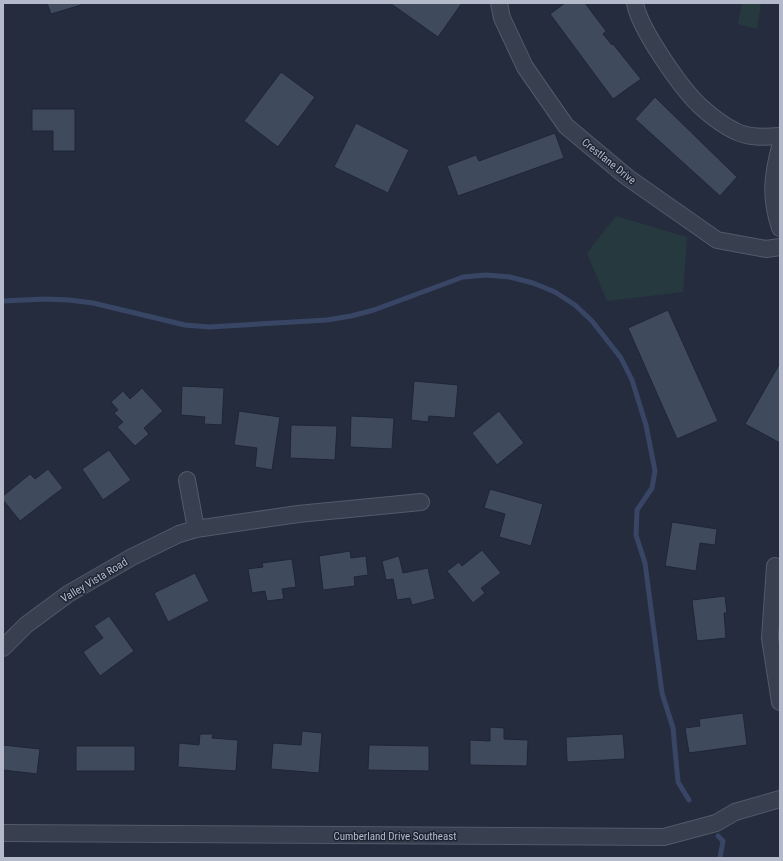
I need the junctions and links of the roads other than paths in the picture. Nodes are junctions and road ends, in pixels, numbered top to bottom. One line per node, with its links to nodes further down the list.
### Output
1 (499, 3): 6 (street, Crestlane Drive)
2 (634, 3): 3 (street)
3 (780, 136)
4 (780, 147): 5 (street)
5 (780, 228)
6 (780, 247)
7 (187, 480): 9 (street)
8 (421, 502): 9 (street, Valley Vista Road)
9 (196, 529): 11 (street, Valley Vista Road)
10 (775, 566): 12 (street)
11 (3, 648)
12 (780, 702)
13 (780, 799): 14 (street, Cumberland Drive Southeast)
14 (3, 833)

